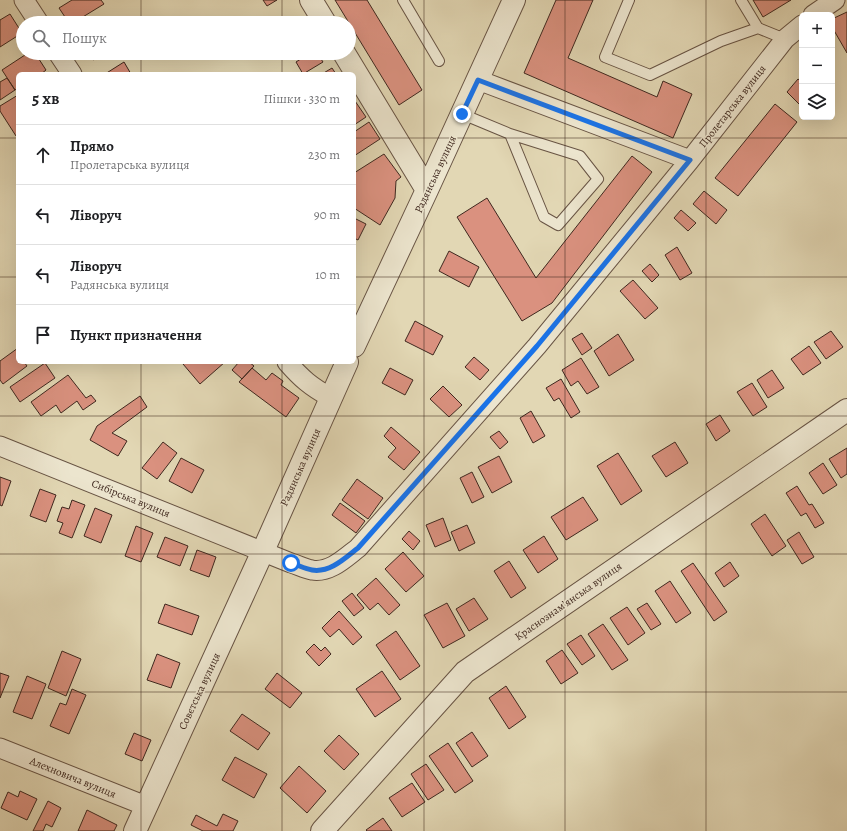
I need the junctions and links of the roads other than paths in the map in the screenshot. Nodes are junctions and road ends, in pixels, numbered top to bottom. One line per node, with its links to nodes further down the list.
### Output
1 (24, 0): 9 (street)
2 (311, 0): 10 (street)
3 (403, 0): 16 (lane)
4 (514, 0): 20 (street, Радянська вулиця)
5 (629, 0): 12 (lane)
6 (741, 0): 12 (lane)
7 (835, 0): 8 (street)
8 (817, 12)
9 (34, 16)
10 (321, 16)
11 (799, 27): 13 (street, Пролетарська вулиця)
12 (758, 28): 13 (lane)
13 (785, 39): 23 (street, Пролетарська вулиця)
14 (63, 60): 17 (street)
15 (348, 60): 18 (street)
16 (439, 62)
17 (71, 72)
18 (356, 72)
19 (356, 73): 24 (street)
20 (478, 80): 21 (street, Радянська вулиця); 23 (street)
21 (462, 114): 22 (lane); 24 (street, Радянська вулиця)
22 (510, 134): 22 (lane)
23 (690, 160): 31 (street, Пролетарська вулиця)
24 (427, 190): 25 (street, Радянська вулиця)
25 (356, 342)
26 (289, 364): 28 (street)
27 (346, 364): 28 (street, Радянська вулиця)
28 (330, 397): 31 (street, Радянська вулиця)
29 (847, 410): 35 (street, Краснознамʼянська вулиця)
30 (0, 446): 31 (street, Сибірська вулиця)
31 (263, 551): 33 (street, Совєтська вулиця)
32 (0, 748): 33 (street, Алехновича вулиця)
33 (146, 806): 34 (street, Совєтська вулиця)
34 (135, 831)
35 (322, 831)

